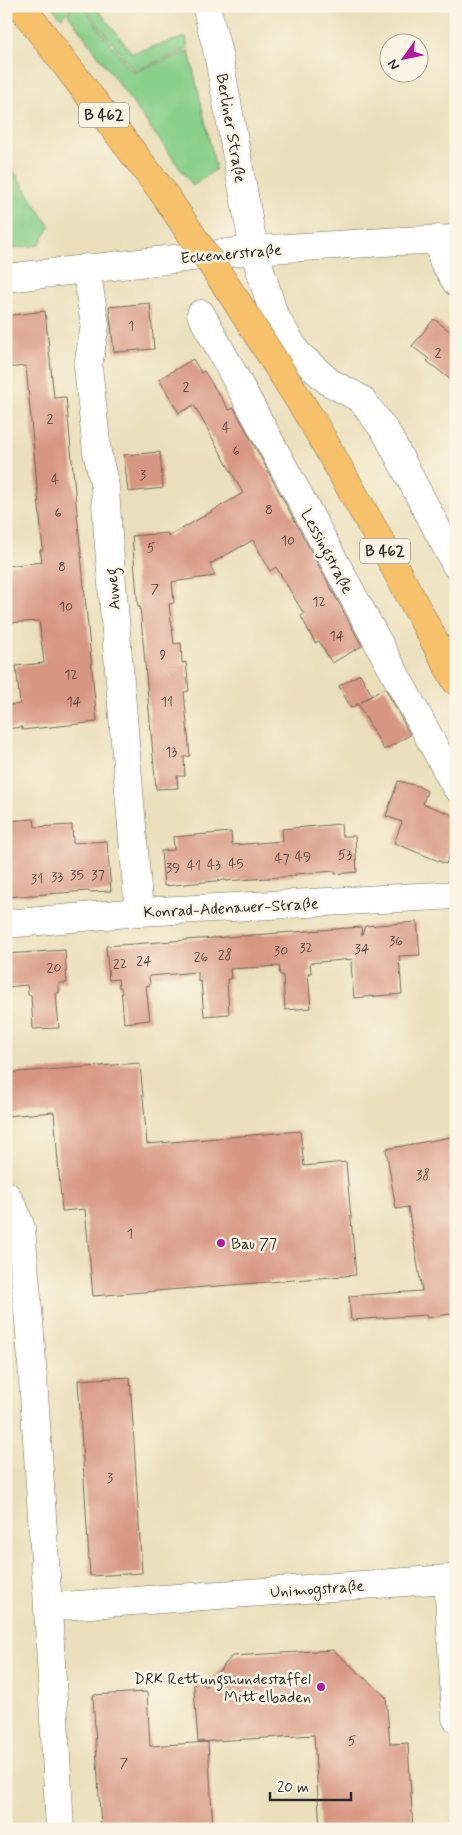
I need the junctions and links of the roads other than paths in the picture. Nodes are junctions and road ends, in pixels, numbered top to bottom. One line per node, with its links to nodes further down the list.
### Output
1 (21, 6): 10 (main road, B 462, bridge)
2 (206, 6): 4 (street, Berliner Straße)
3 (447, 239): 4 (street, Eckenerstraße); 7 (street)
4 (254, 250): 5 (street, Eckenerstraße); 9 (street)
5 (86, 268): 6 (street, Eckenerstraße); 13 (street, Auweg)
6 (6, 278)
7 (456, 282)
8 (201, 314): 11 (street, Lessingstraße)
9 (456, 565)
10 (456, 681)
11 (456, 787)
12 (456, 895): 13 (street, Konrad-Adenauer-Straße)
13 (139, 912): 14 (street, Konrad-Adenauer-Straße)
14 (6, 924)
15 (6, 1196): 16 (street)
16 (48, 1607): 17 (street, Unimogstraße); 18 (street)
17 (456, 1718)
18 (60, 1829)

